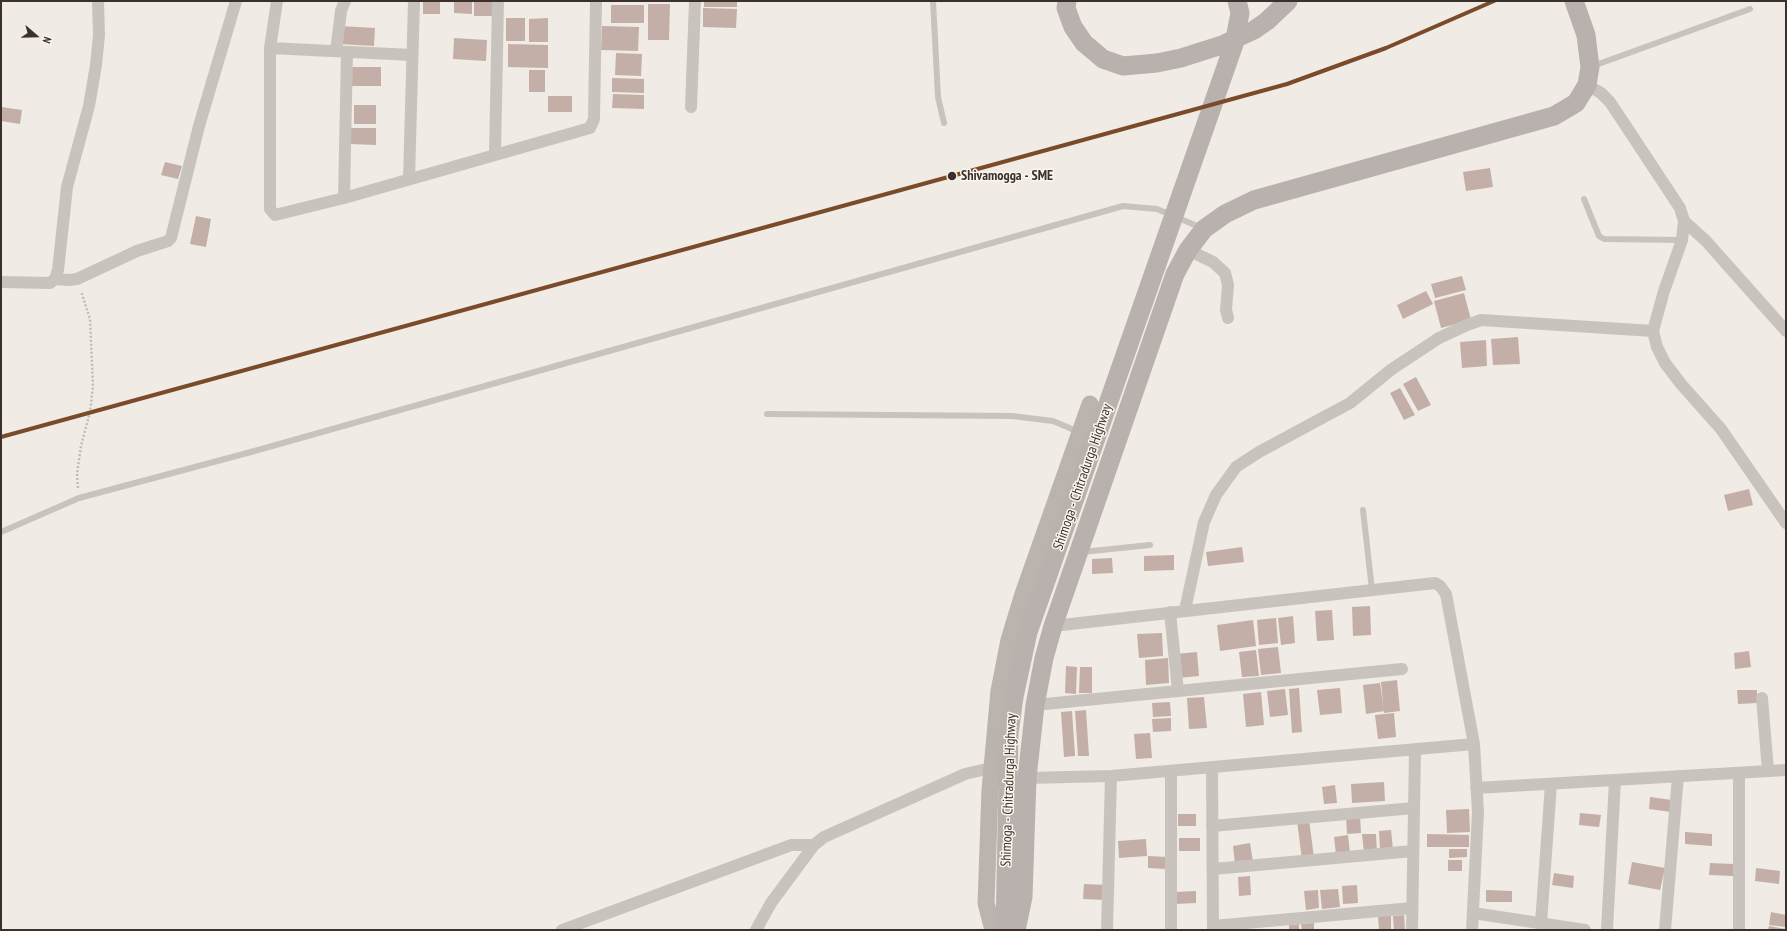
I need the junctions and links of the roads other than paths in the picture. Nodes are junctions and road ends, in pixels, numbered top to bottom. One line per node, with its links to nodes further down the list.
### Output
1 (98, 1): 29 (street)
2 (236, 1): 29 (street)
3 (277, 1): 15 (street)
4 (345, 1): 16 (street)
5 (414, 1): 17 (street)
6 (498, 1): 21 (street)
7 (596, 1): 21 (street)
8 (695, 1): 19 (street)
9 (933, 1): 20 (lane)
10 (1067, 1): 12 (main road)
11 (1238, 1): 76 (main road, Shimoga - Chitradurga Highway)
12 (1288, 1)
13 (1574, 1): 18 (main road)
14 (1750, 9): 18 (lane)
15 (270, 48): 16 (street); 23 (street)
16 (342, 51): 17 (street); 23 (street)
17 (412, 55): 22 (street)
18 (1588, 76): 25 (street); 26 (main road)
19 (691, 107)
20 (944, 123)
21 (495, 154): 22 (street)
22 (409, 179): 23 (street)
23 (344, 198)
24 (1584, 199): 27 (lane)
25 (1684, 221): 27 (street); 33 (street)
26 (1204, 229): 28 (main road); 39 (lane)
27 (1682, 240): 32 (street)
28 (1188, 250): 31 (street); 41 (main road)
29 (55, 279): 30 (street)
30 (1, 282)
31 (1228, 318)
32 (1653, 331): 38 (street); 43 (street)
33 (1786, 332)
34 (1090, 404): 36 (street)
35 (767, 414): 36 (lane)
36 (1080, 432): 52 (street)
37 (1363, 510): 42 (lane)
38 (1786, 523)
39 (1, 532)
40 (1150, 545): 41 (lane)
41 (1078, 552): 45 (main road)
42 (1372, 590): 43 (street); 50 (street)
43 (1185, 610): 44 (street)
44 (1170, 612): 45 (street); 47 (street)
45 (1053, 626): 49 (main road)
46 (1402, 668): 47 (street)
47 (1178, 691): 49 (street)
48 (1762, 698): 56 (street)
49 (1035, 705): 60 (main road)
50 (1474, 744): 51 (street); 63 (street)
51 (1415, 749): 53 (street); 64 (street)
52 (991, 768): 66 (street); 75 (street)
53 (1212, 768): 55 (street); 65 (street)
54 (1786, 770): 56 (street)
55 (1171, 771): 58 (street); 79 (street)
56 (1768, 771): 57 (street)
57 (1739, 773): 59 (street); 85 (street)
58 (1111, 776): 60 (street); 78 (street)
59 (1678, 776): 61 (street); 84 (street)
60 (1027, 778): 77 (main road)
61 (1615, 780): 62 (street); 83 (street)
62 (1551, 784): 63 (street); 71 (street)
63 (1476, 788): 70 (street)
64 (1414, 808): 65 (street); 67 (street)
65 (1212, 826): 68 (street)
66 (814, 845): 73 (street); 74 (street)
67 (1413, 852): 68 (street); 69 (street)
68 (1213, 869): 72 (street)
69 (1412, 908): 72 (street); 80 (street)
70 (1473, 913): 71 (street); 81 (street)
71 (1541, 923): 82 (street)
72 (1213, 928)
73 (562, 930)
74 (756, 930)
75 (993, 930)
76 (1005, 930)
77 (1016, 930)
78 (1107, 930)
79 (1170, 930)
80 (1412, 930)
81 (1472, 930)
82 (1585, 930)
83 (1608, 930)
84 (1665, 930)
85 (1739, 930)

